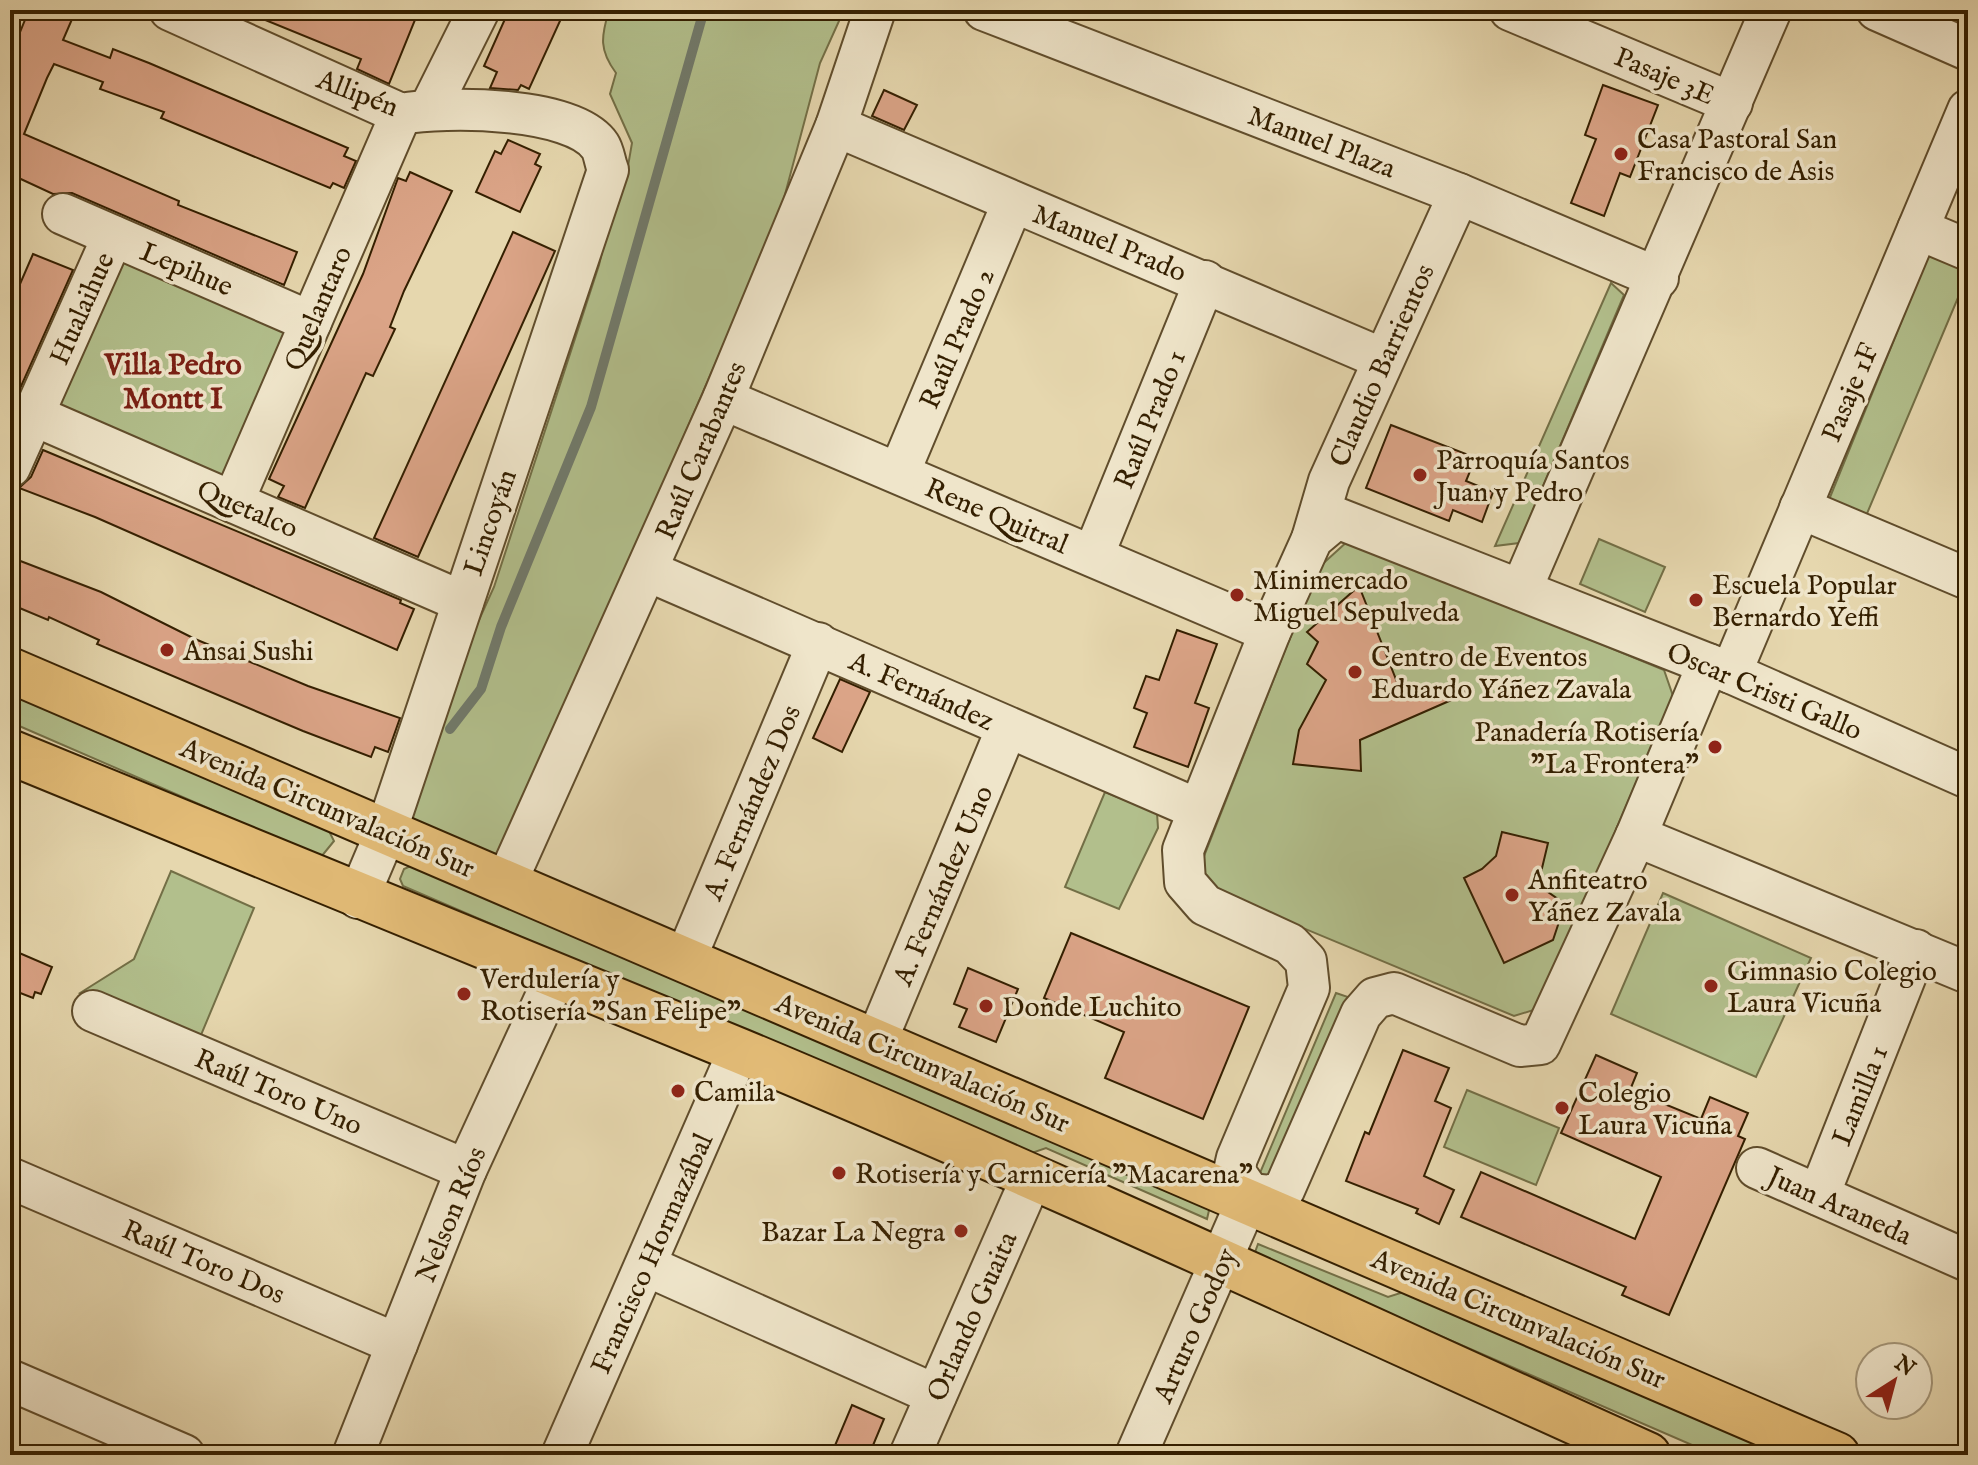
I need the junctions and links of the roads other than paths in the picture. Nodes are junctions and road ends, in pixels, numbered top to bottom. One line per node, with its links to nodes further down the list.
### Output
1 (170, 10): 8 (street, Allipén)
2 (479, 10): 12 (street, Quelantaro)
3 (875, 10): 13 (street, Raúl Carabantes)
4 (1771, 10): 10 (street)
5 (1877, 10): 9 (street)
6 (991, 11): 15 (street, Manuel Plaza)
7 (1521, 12): 10 (street, Pasaje 3E)
8 (226, 22): 12 (street, Allipén)
9 (1968, 50)
10 (1732, 103): 21 (street)
11 (1968, 110): 18 (street, Pasaje 1F)
12 (416, 111): 14 (street, Allipén); 23 (street, Quelantaro)
13 (836, 126): 16 (street, Manuel Prado); 25 (street, Raúl Carabantes)
14 (600, 145): 36 (street, Lincoyán)
15 (1459, 194): 21 (street, Manuel Plaza); 24 (street, Claudio Barrientos)
16 (1013, 202): 22 (street, Manuel Prado); 28 (street, Raúl Prado 2)
17 (63, 214): 19 (street, Lepihue)
18 (1918, 229): 20 (street); 30 (street, Pasaje 1F)
19 (113, 236): 23 (street, Lepihue); 26 (street, Hualaihue)
20 (1968, 250)
21 (1658, 278): 35 (street)
22 (1205, 281): 24 (street, Manuel Prado); 32 (street, Raúl Prado 1)
23 (311, 322): 29 (street, Quelantaro)
24 (1383, 359): 31 (street, Claudio Barrientos)
25 (723, 399): 28 (street, Rene Quitral); 33 (street, Raúl Carabantes)
26 (33, 415): 27 (street, Hualaihue); 29 (street, Quetalco)
27 (10, 467)
28 (899, 473): 32 (street, Rene Quitral)
29 (233, 502): 36 (street, Quetalco)
30 (1800, 508): 34 (street); 39 (street, Pasaje 1F)
31 (1324, 528): 35 (street, Oscar Cristi Gallo); 37 (street, Claudio Barrientos)
32 (1093, 556): 37 (street, Rene Quitral)
33 (648, 571): 38 (street, A. Fernández); 47 (street, Raúl Carabantes)
34 (1968, 579)
35 (1521, 590): 39 (street, Oscar Cristi Gallo)
36 (463, 602): 45 (street, Lincoyán)
37 (1270, 632): 44 (street, Claudio Barrientos)
38 (818, 643): 41 (street, A. Fernández); 50 (street, A. Fernández Dos)
39 (1719, 669): 43 (street, Oscar Cristi Gallo); 46 (street, Pasaje 1F)
40 (10, 670): 45 (main road, Avenida Circunvalación Sur)
41 (1007, 728): 44 (street, A. Fernández); 54 (street, A. Fernández Uno)
42 (10, 752): 48 (main road)
43 (1968, 778)
44 (1197, 809): 61 (street, Claudio Barrientos)
45 (386, 832): 47 (main road, Avenida Circunvalación Sur); 48 (street, Lincoyán)
46 (1636, 836): 49 (street); 61 (street, Pasaje 1F)
47 (506, 883): 50 (main road, Avenida Circunvalación Sur)
48 (358, 898): 52 (main road)
49 (1916, 950): 51 (street); 60 (street, Lamilla 1)
50 (685, 960): 54 (main road, Avenida Circunvalación Sur)
51 (1968, 973)
52 (555, 977): 55 (main road); 57 (street, Nelson Ríos)
53 (93, 1011): 57 (street, Raúl Toro Uno)
54 (876, 1042): 61 (main road, Avenida Circunvalación Sur)
55 (739, 1050): 58 (main road); 64 (street, Francisco Hormazábal)
56 (1757, 1168): 60 (street, Juan Araneda)
57 (466, 1170): 65 (street, Nelson Ríos)
58 (1032, 1177): 63 (main road); 67 (street, Orlando Guaita)
59 (10, 1178): 65 (street, Raúl Toro Dos)
60 (1819, 1195): 62 (street, Juan Araneda)
61 (1249, 1198): 63 (street, Arturo Godoy); 74 (main road, Avenida Circunvalación Sur)
62 (1968, 1261)
63 (1221, 1264): 72 (street, Arturo Godoy); 73 (main road)
64 (647, 1266): 67 (street); 70 (street, Francisco Hormazábal)
65 (397, 1344): 69 (street, Nelson Ríos)
66 (10, 1380): 68 (street)
67 (936, 1395): 71 (street, Orlando Guaita)
68 (184, 1455)
69 (353, 1455)
70 (562, 1455)
71 (910, 1455)
72 (1136, 1455)
73 (1648, 1455)
74 (1837, 1455)

